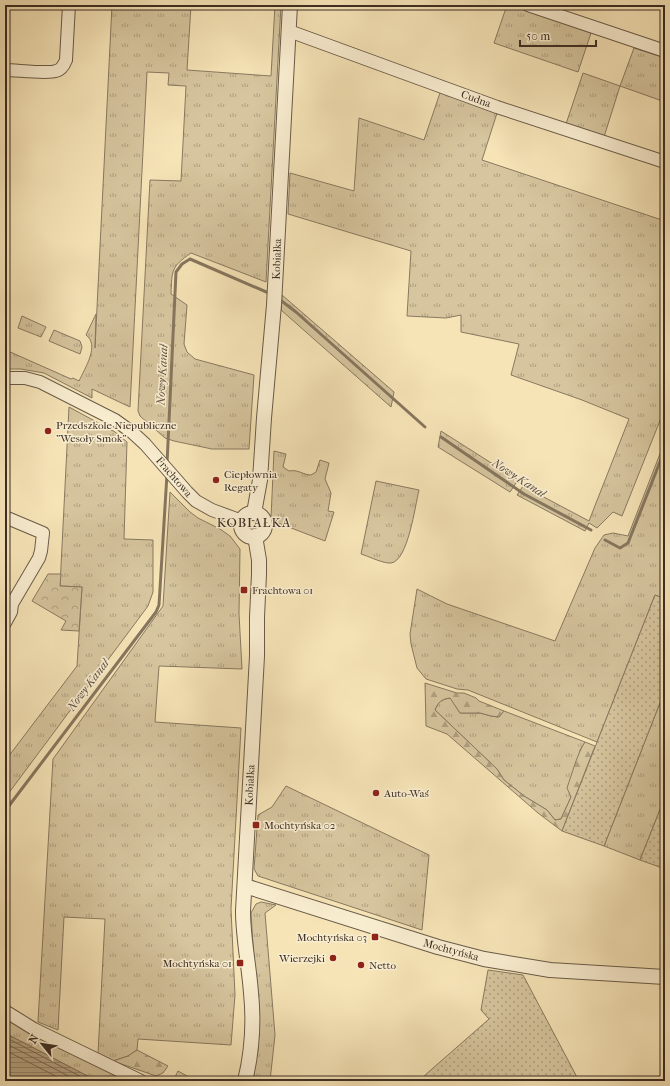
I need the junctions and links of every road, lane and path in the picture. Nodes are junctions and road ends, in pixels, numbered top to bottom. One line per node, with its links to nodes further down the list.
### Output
1 (69, 5): 6 (street)
2 (290, 5): 4 (street, Kobiałka)
3 (528, 5): 5 (street)
4 (289, 31): 7 (street, Cudna); 9 (street, Kobiałka)
5 (665, 51)
6 (5, 70)
7 (665, 162)
8 (5, 378): 11 (street, Frachtowa)
9 (254, 513): 11 (street); 12 (street)
10 (5, 517): 13 (street)
11 (242, 521): 12 (street)
12 (255, 536): 15 (street, Kobiałka)
13 (9, 602): 14 (street)
14 (5, 623)
15 (244, 886): 16 (street, Mochtyńska); 19 (street, Kobiałka)
16 (665, 977)
17 (5, 1011): 18 (street)
18 (141, 1081)
19 (245, 1081)

